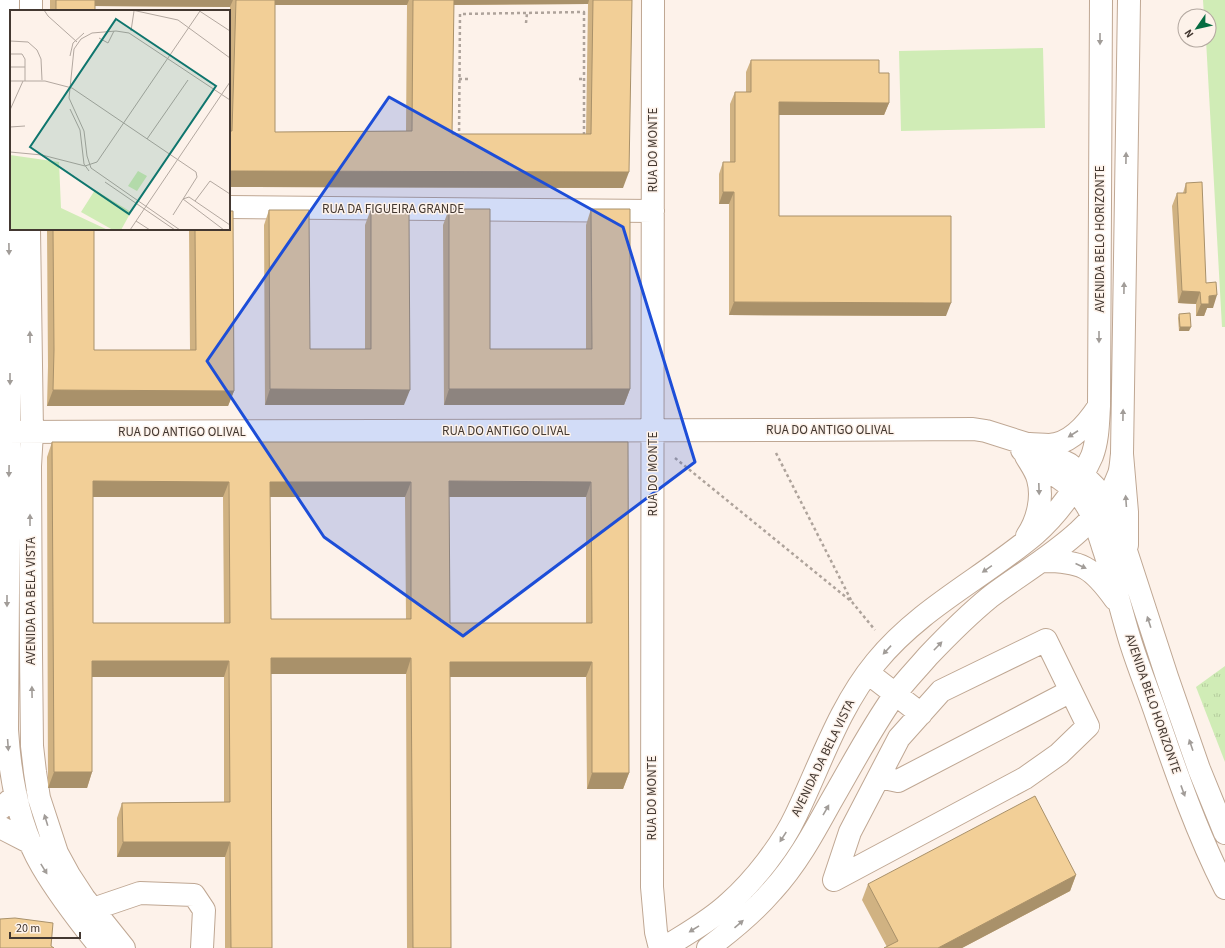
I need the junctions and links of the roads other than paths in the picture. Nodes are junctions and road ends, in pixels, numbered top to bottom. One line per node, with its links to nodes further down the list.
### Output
1 (8, 0): 10 (street, AVENIDA DA BELA VISTA, one-way to 10)
2 (653, 0): 6 (street, RUA DO MONTE)
3 (1101, 0): 8 (street, AVENIDA BELO HORIZONTE, one-way to 8)
4 (1129, 0): 13 (street, AVENIDA BELO HORIZONTE, one-way to 4)
5 (230, 207): 6 (street, RUA DA FIGUEIRA GRANDE)
6 (653, 211): 9 (street, RUA DO MONTE)
7 (29, 230): 11 (street, AVENIDA DA BELA VISTA, one-way to 7)
8 (1099, 406): 12 (street, one-way to 12); 14 (street, AVENIDA BELO HORIZONTE)
9 (653, 430): 11 (street, RUA DO ANTIGO OLIVAL); 12 (street, RUA DO ANTIGO OLIVAL); 34 (street, RUA DO MONTE)
10 (5, 432): 11 (street, RUA DO ANTIGO OLIVAL); 25 (street, AVENIDA DA BELA VISTA, one-way to 25)
11 (32, 432): 30 (street, AVENIDA DA BELA VISTA, one-way to 11)
12 (1021, 446): 14 (street); 16 (street, one-way to 16)
13 (1122, 454): 15 (street, AVENIDA BELO HORIZONTE); 17 (street, AVENIDA BELO HORIZONTE, one-way to 13)
14 (1078, 482): 15 (street, AVENIDA BELO HORIZONTE); 16 (street, AVENIDA DA BELA VISTA)
15 (1098, 509): 17 (street, AVENIDA BELO HORIZONTE); 18 (street, AVENIDA DA BELA VISTA); 19 (street, AVENIDA BELO HORIZONTE)
16 (1019, 546): 20 (street, AVENIDA DA BELA VISTA, one-way to 20)
17 (1127, 554): 27 (street, AVENIDA BELO HORIZONTE, one-way to 17)
18 (1043, 561): 19 (street, one-way to 19); 22 (street, AVENIDA DA BELA VISTA, one-way to 18)
19 (1121, 608): 29 (street, AVENIDA BELO HORIZONTE, one-way to 29)
20 (868, 673): 22 (street); 35 (street, AVENIDA DA BELA VISTA, one-way to 35)
21 (1071, 691): 23 (street); 24 (street); 24 (street)
22 (895, 695): 23 (street); 36 (street, AVENIDA DA BELA VISTA, one-way to 22)
23 (921, 714): 24 (street)
24 (879, 777)
25 (8, 802): 28 (street, AVENIDA DA BELA VISTA)
26 (0, 827): 28 (street)
27 (1225, 833)
28 (31, 843): 31 (street, AVENIDA DA BELA VISTA, one-way to 31)
29 (1225, 888)
30 (93, 909): 32 (street, AVENIDA DA BELA VISTA); 33 (street)
31 (101, 948)
32 (124, 948)
33 (202, 948)
34 (660, 948)
35 (664, 948)
36 (708, 948)

